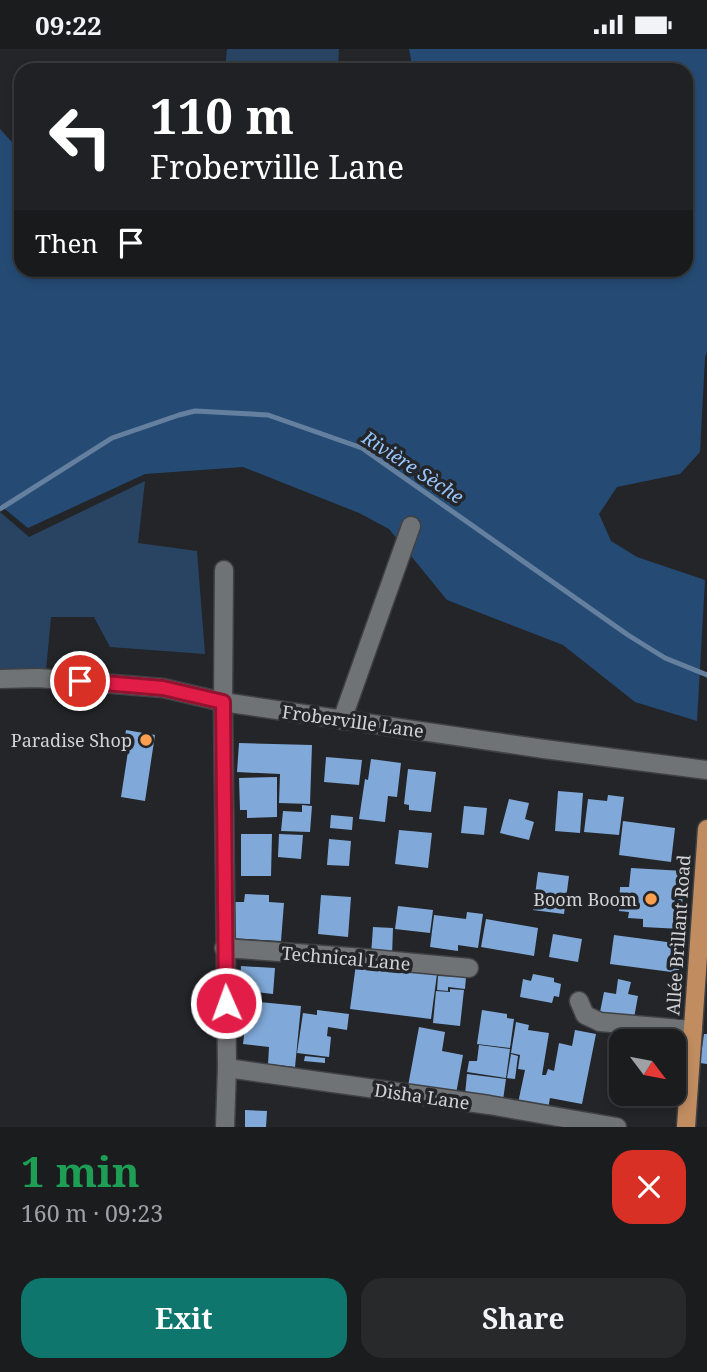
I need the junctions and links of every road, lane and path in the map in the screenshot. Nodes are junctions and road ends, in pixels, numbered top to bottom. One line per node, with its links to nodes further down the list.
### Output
1 (411, 526): 5 (street)
2 (224, 570): 4 (street)
3 (0, 679): 4 (street, Froberville Lane)
4 (223, 702): 5 (street, Froberville Lane); 8 (street)
5 (342, 720): 6 (street, Froberville Lane)
6 (707, 770)
7 (707, 829): 11 (main road, Allée Brillant Road)
8 (224, 948): 9 (street, Technical Lane); 12 (street)
9 (469, 968)
10 (579, 1000): 11 (street)
11 (693, 1030): 15 (main road, Allée Brillant Road)
12 (227, 1068): 13 (street); 14 (street, Disha Lane)
13 (225, 1127)
14 (617, 1127)
15 (687, 1127)

